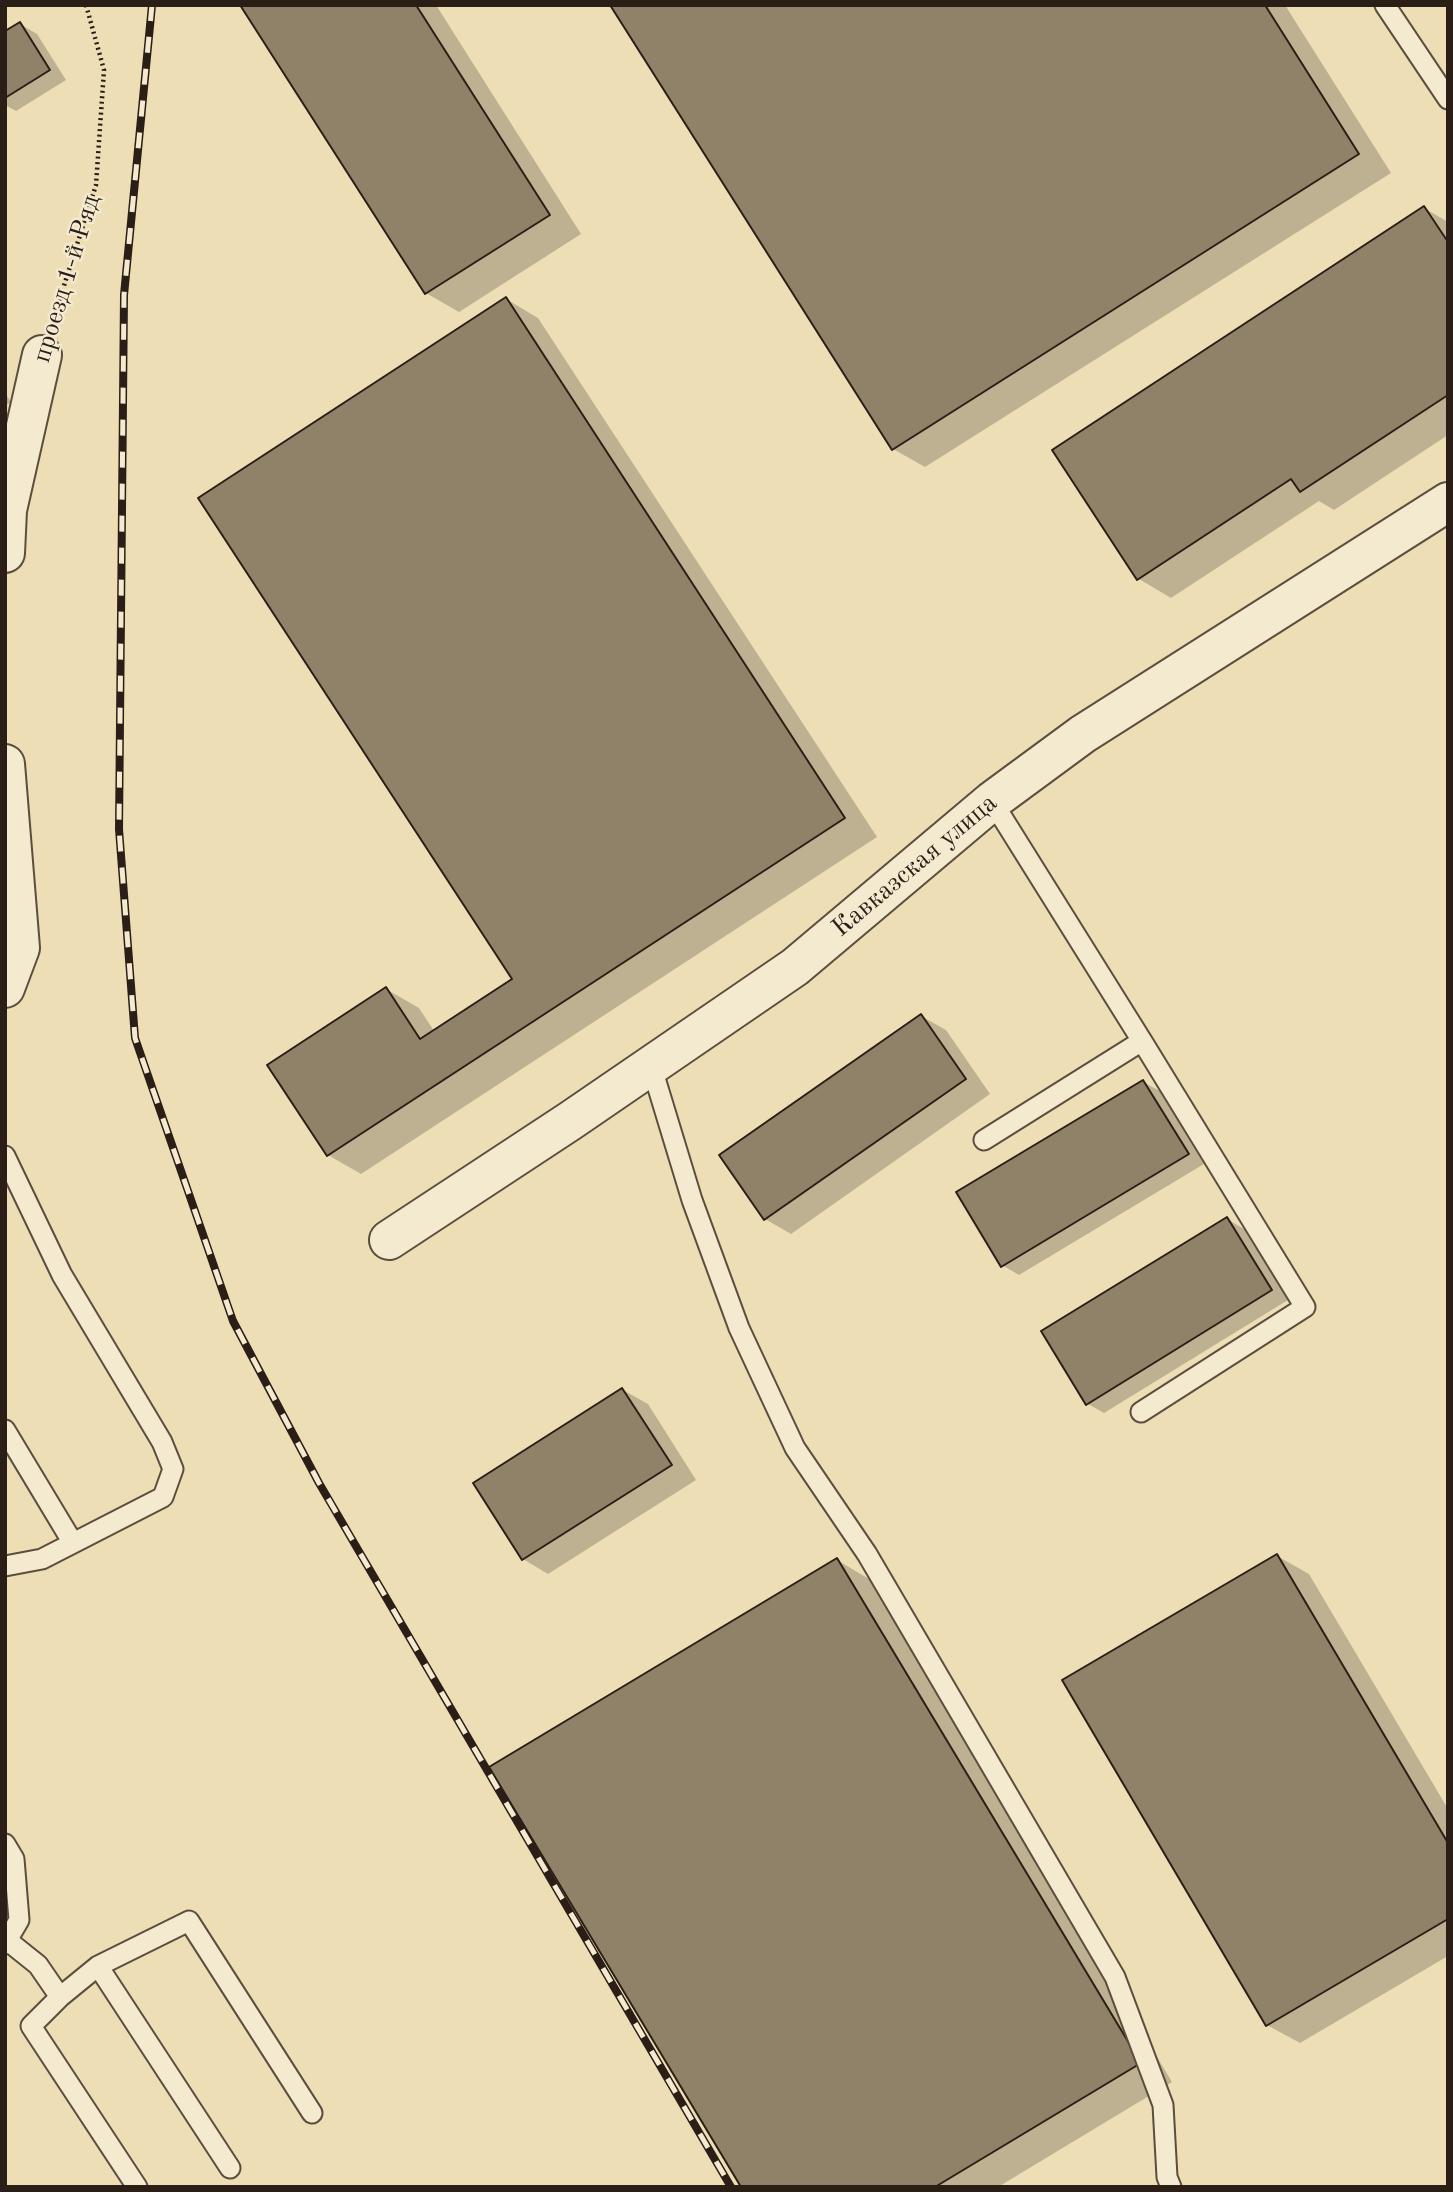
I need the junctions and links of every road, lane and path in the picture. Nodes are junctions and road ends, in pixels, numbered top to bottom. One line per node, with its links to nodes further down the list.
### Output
1 (86, 5): 4 (path, проезд 1-й Ряд)
2 (1385, 5): 3 (lane)
3 (1448, 99)
4 (42, 355): 6 (street, проезд 1-й Ряд)
5 (1448, 502): 8 (street, Кавказская улица)
6 (5, 553)
7 (5, 764): 9 (street)
8 (992, 801): 10 (lane); 11 (street, Кавказская улица)
9 (5, 988)
10 (1142, 1041): 12 (lane); 15 (lane)
11 (652, 1065): 14 (street, Кавказская улица); 26 (lane)
12 (984, 1139)
13 (5, 1156): 17 (lane)
14 (389, 1240)
15 (1141, 1412)
16 (5, 1430): 17 (lane)
17 (73, 1543): 18 (lane)
18 (5, 1566)
19 (5, 1844): 20 (lane)
20 (7, 1943): 22 (lane)
21 (98, 1966): 22 (lane); 23 (lane); 24 (lane)
22 (60, 1997): 25 (lane)
23 (312, 2113)
24 (230, 2168)
25 (137, 2187)
26 (1171, 2187)

